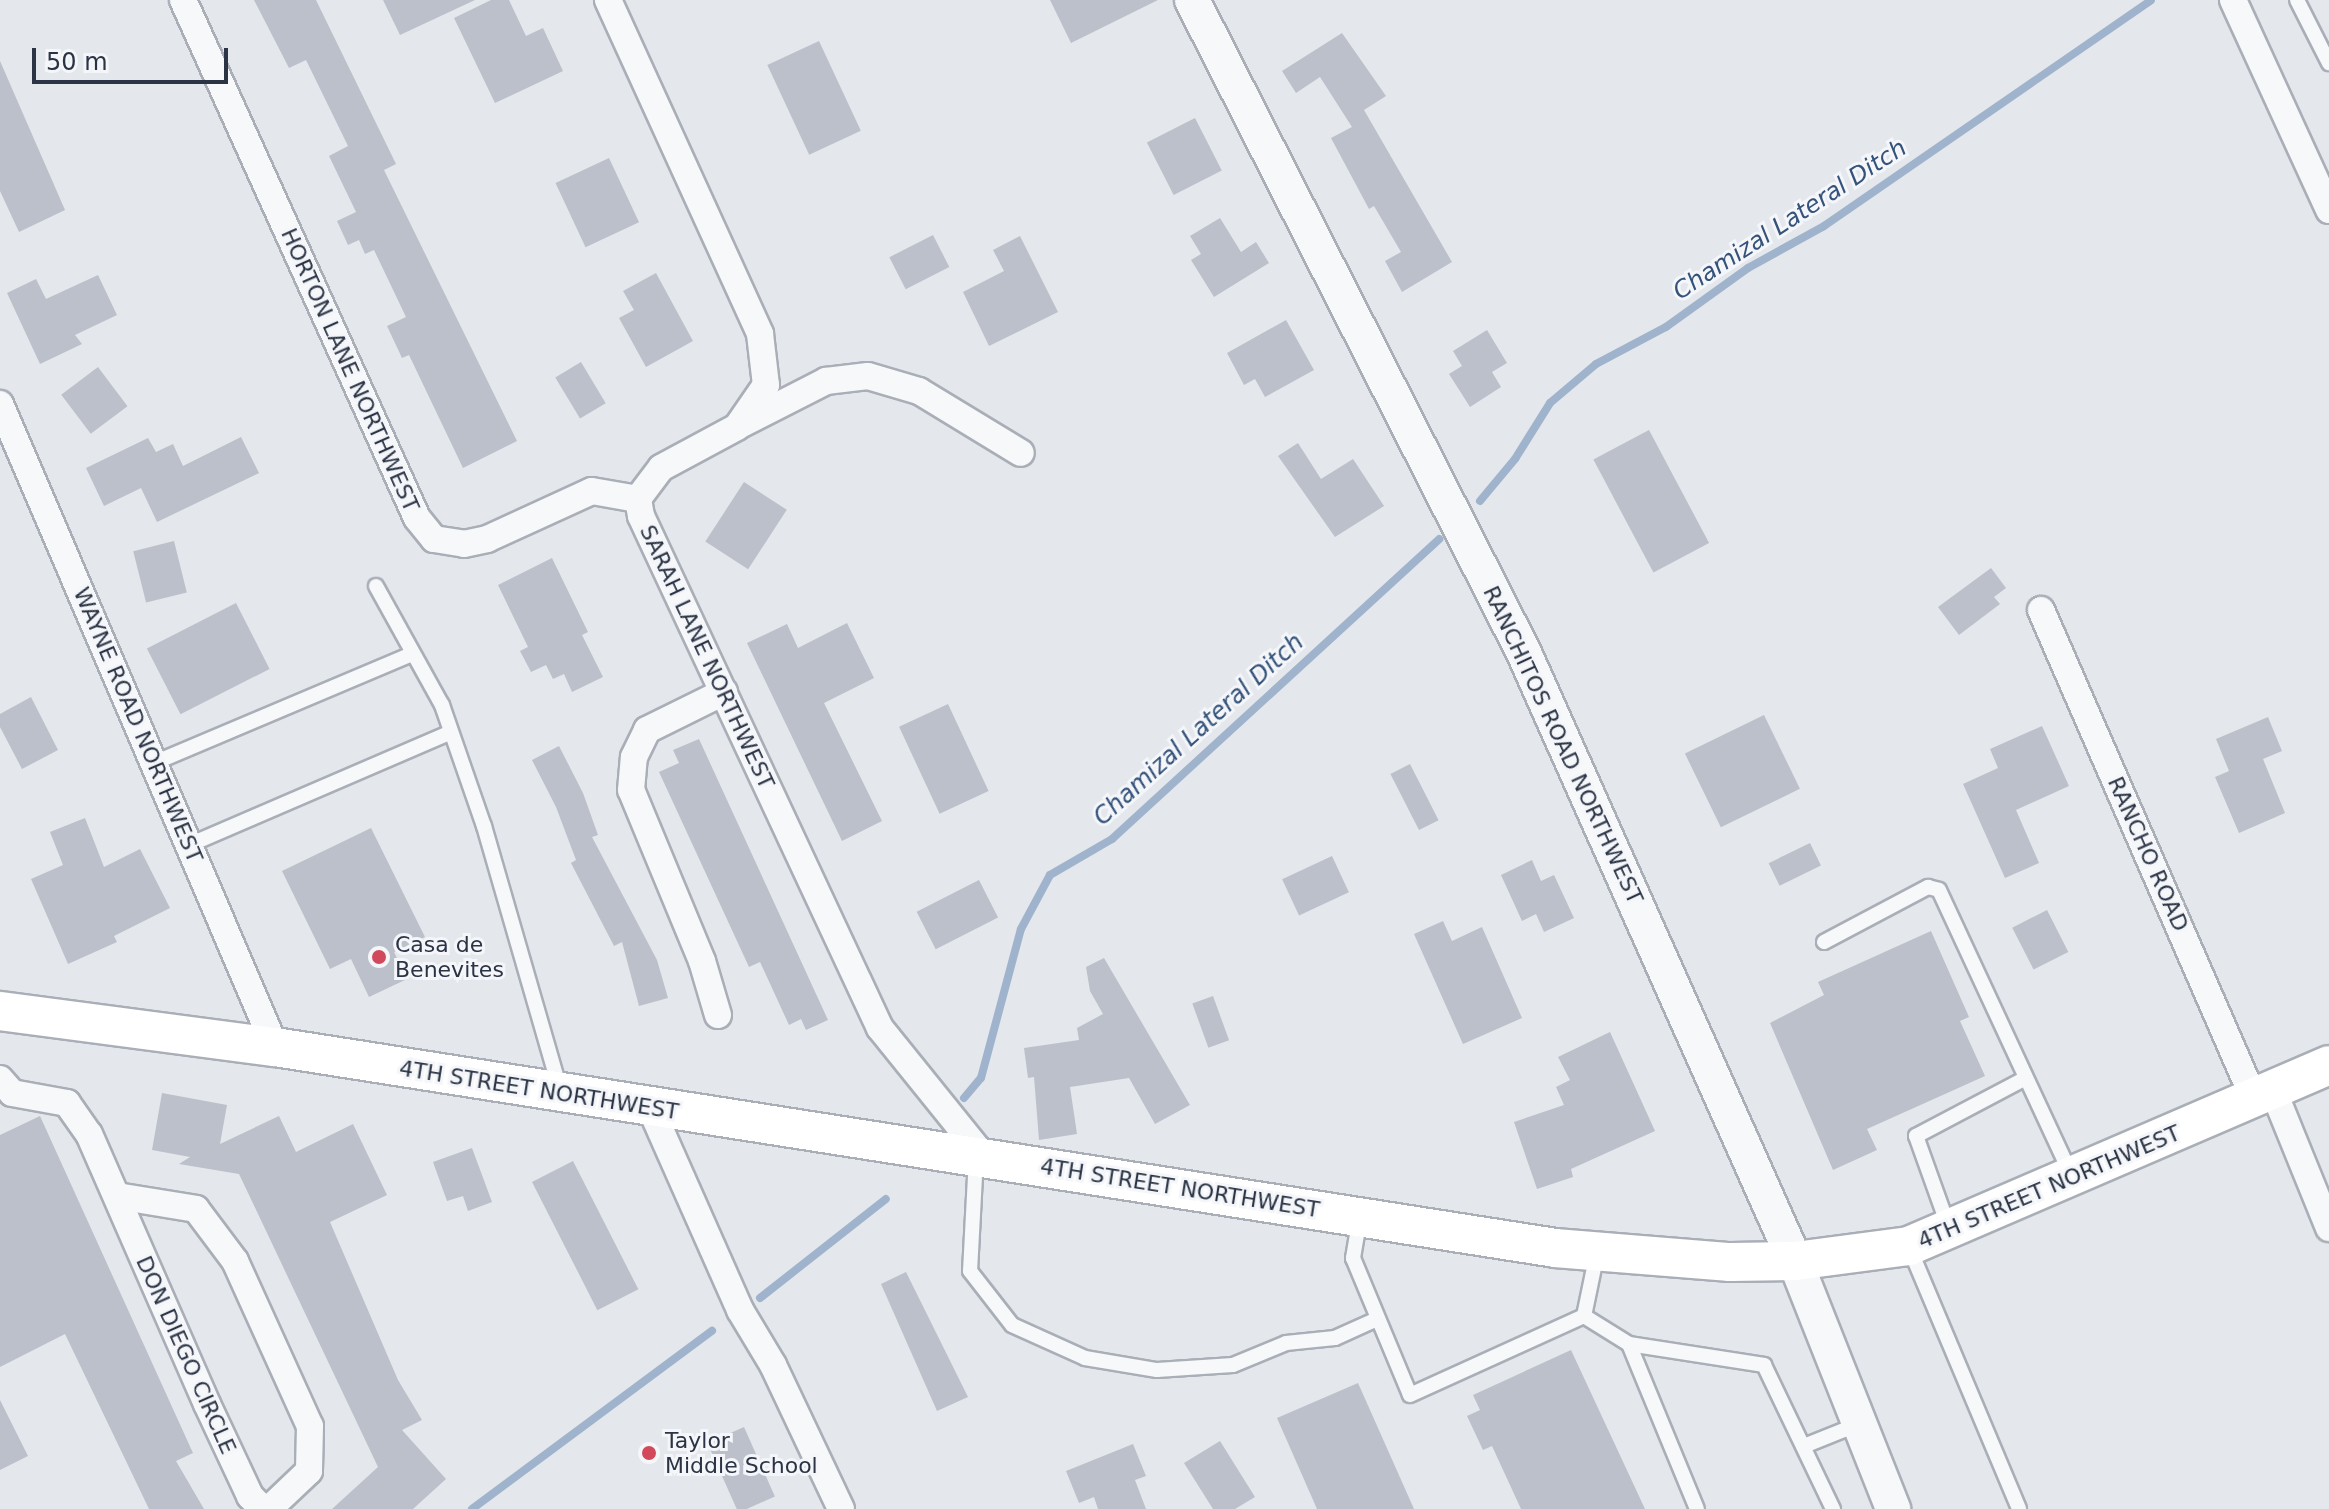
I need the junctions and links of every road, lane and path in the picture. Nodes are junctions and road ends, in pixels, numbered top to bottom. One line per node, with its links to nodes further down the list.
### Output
1 (183, 0): 11 (street, HORTON LANE NORTHWEST)
2 (608, 0): 9 (street, SARAH LANE NORTHWEST)
3 (1192, 0): 37 (street, RANCHITOS ROAD NORTHWEST)
4 (2233, 0): 7 (street)
5 (2297, 0): 6 (lane)
6 (2329, 63)
7 (2329, 210)
8 (0, 404): 17 (street, WAYNE ROAD NORTHWEST)
9 (737, 427): 10 (street); 11 (street, SARAH LANE NORTHWEST)
10 (1021, 453)
11 (638, 499): 15 (street, SARAH LANE NORTHWEST)
12 (376, 586): 14 (lane)
13 (2041, 610): 27 (street, RANCHO ROAD)
14 (412, 654): 16 (lane); 17 (lane)
15 (724, 692): 21 (street); 29 (street, SARAH LANE NORTHWEST)
16 (451, 732): 18 (lane); 26 (lane)
17 (154, 763): 18 (street, WAYNE ROAD NORTHWEST)
18 (189, 845): 22 (street, WAYNE ROAD NORTHWEST)
19 (1824, 942): 24 (lane)
20 (0, 1011): 22 (main road, 4TH STREET NORTHWEST)
21 (718, 1015)
22 (275, 1047): 26 (main road, 4TH STREET NORTHWEST)
23 (2329, 1065): 27 (main road, 4TH STREET NORTHWEST)
24 (2026, 1078): 30 (lane); 34 (lane)
25 (0, 1079): 31 (street, DON DIEGO CIRCLE)
26 (562, 1094): 28 (main road, 4TH STREET NORTHWEST)
27 (2264, 1094): 30 (main road, 4TH STREET NORTHWEST); 33 (street, RANCHO ROAD)
28 (651, 1109): 29 (main road, 4TH STREET NORTHWEST); 44 (street)
29 (980, 1157): 32 (main road, 4TH STREET NORTHWEST); 39 (lane)
30 (2073, 1178): 34 (main road, 4TH STREET NORTHWEST)
31 (117, 1196): 43 (street, DON DIEGO CIRCLE); 43 (street, DON DIEGO CIRCLE)
32 (1360, 1217): 36 (main road, 4TH STREET NORTHWEST); 39 (lane)
33 (2329, 1228)
34 (1950, 1231): 35 (main road, 4TH STREET NORTHWEST)
35 (1909, 1246): 37 (main road, 4TH STREET NORTHWEST); 48 (lane)
36 (1597, 1253): 37 (main road, 4TH STREET NORTHWEST); 38 (lane)
37 (1795, 1261): 41 (street, RANCHITOS ROAD NORTHWEST)
38 (1584, 1316): 39 (lane); 40 (lane)
39 (1375, 1320)
40 (1629, 1344): 42 (lane); 45 (lane)
41 (1859, 1424): 42 (lane); 47 (street, RANCHITOS ROAD NORTHWEST)
42 (1804, 1446): 46 (lane)
43 (266, 1509)
44 (841, 1509)
45 (1697, 1509)
46 (1833, 1509)
47 (1893, 1509)
48 (2019, 1509)

